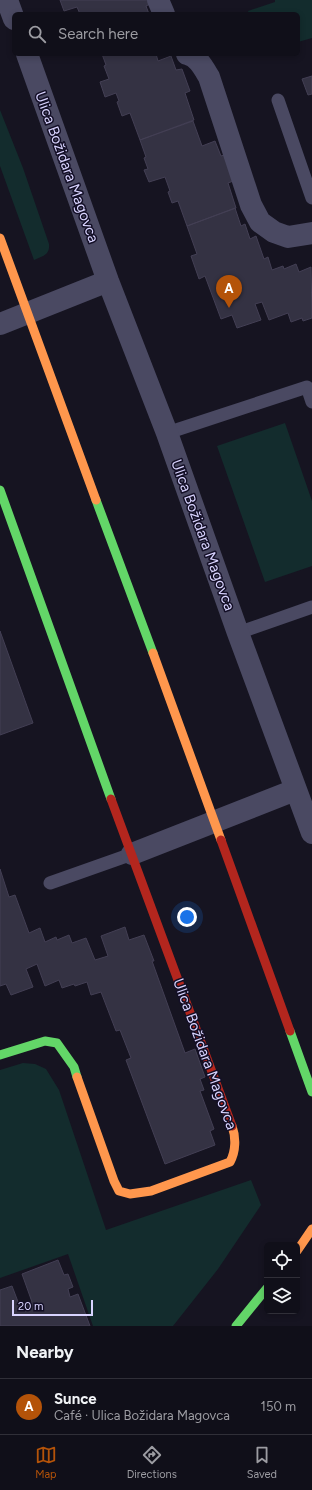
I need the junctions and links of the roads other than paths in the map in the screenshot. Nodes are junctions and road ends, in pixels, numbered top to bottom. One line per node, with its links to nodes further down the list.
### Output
1 (7, 0): 4 (street)
2 (158, 0): 3 (street)
3 (163, 12)
4 (12, 13)
5 (28, 56): 11 (street, Ulica Božidara Magovca)
6 (192, 56): 9 (street)
7 (278, 100): 8 (lane)
8 (312, 198)
9 (312, 233)
10 (0, 238): 12 (street)
11 (108, 281): 12 (street); 16 (street, Ulica Božidara Magovca)
12 (28, 314): 13 (street); 21 (street)
13 (0, 324)
14 (309, 386): 15 (lane); 16 (lane)
15 (312, 402)
16 (167, 432): 19 (street, Ulica Božidara Magovca)
17 (0, 490): 23 (street, Ulica Božidara Magovca)
18 (312, 607): 19 (lane)
19 (238, 633): 20 (street, Ulica Božidara Magovca)
20 (295, 790): 21 (street); 22 (street, Ulica Božidara Magovca)
21 (214, 822): 23 (street); 26 (street)
22 (312, 833)
23 (132, 854): 24 (lane); 25 (street, Ulica Božidara Magovca)
24 (50, 884)
25 (0, 1054)
26 (312, 1092)
27 (312, 1229): 28 (street)
28 (300, 1247)
29 (264, 1292): 30 (street)
30 (236, 1326)

